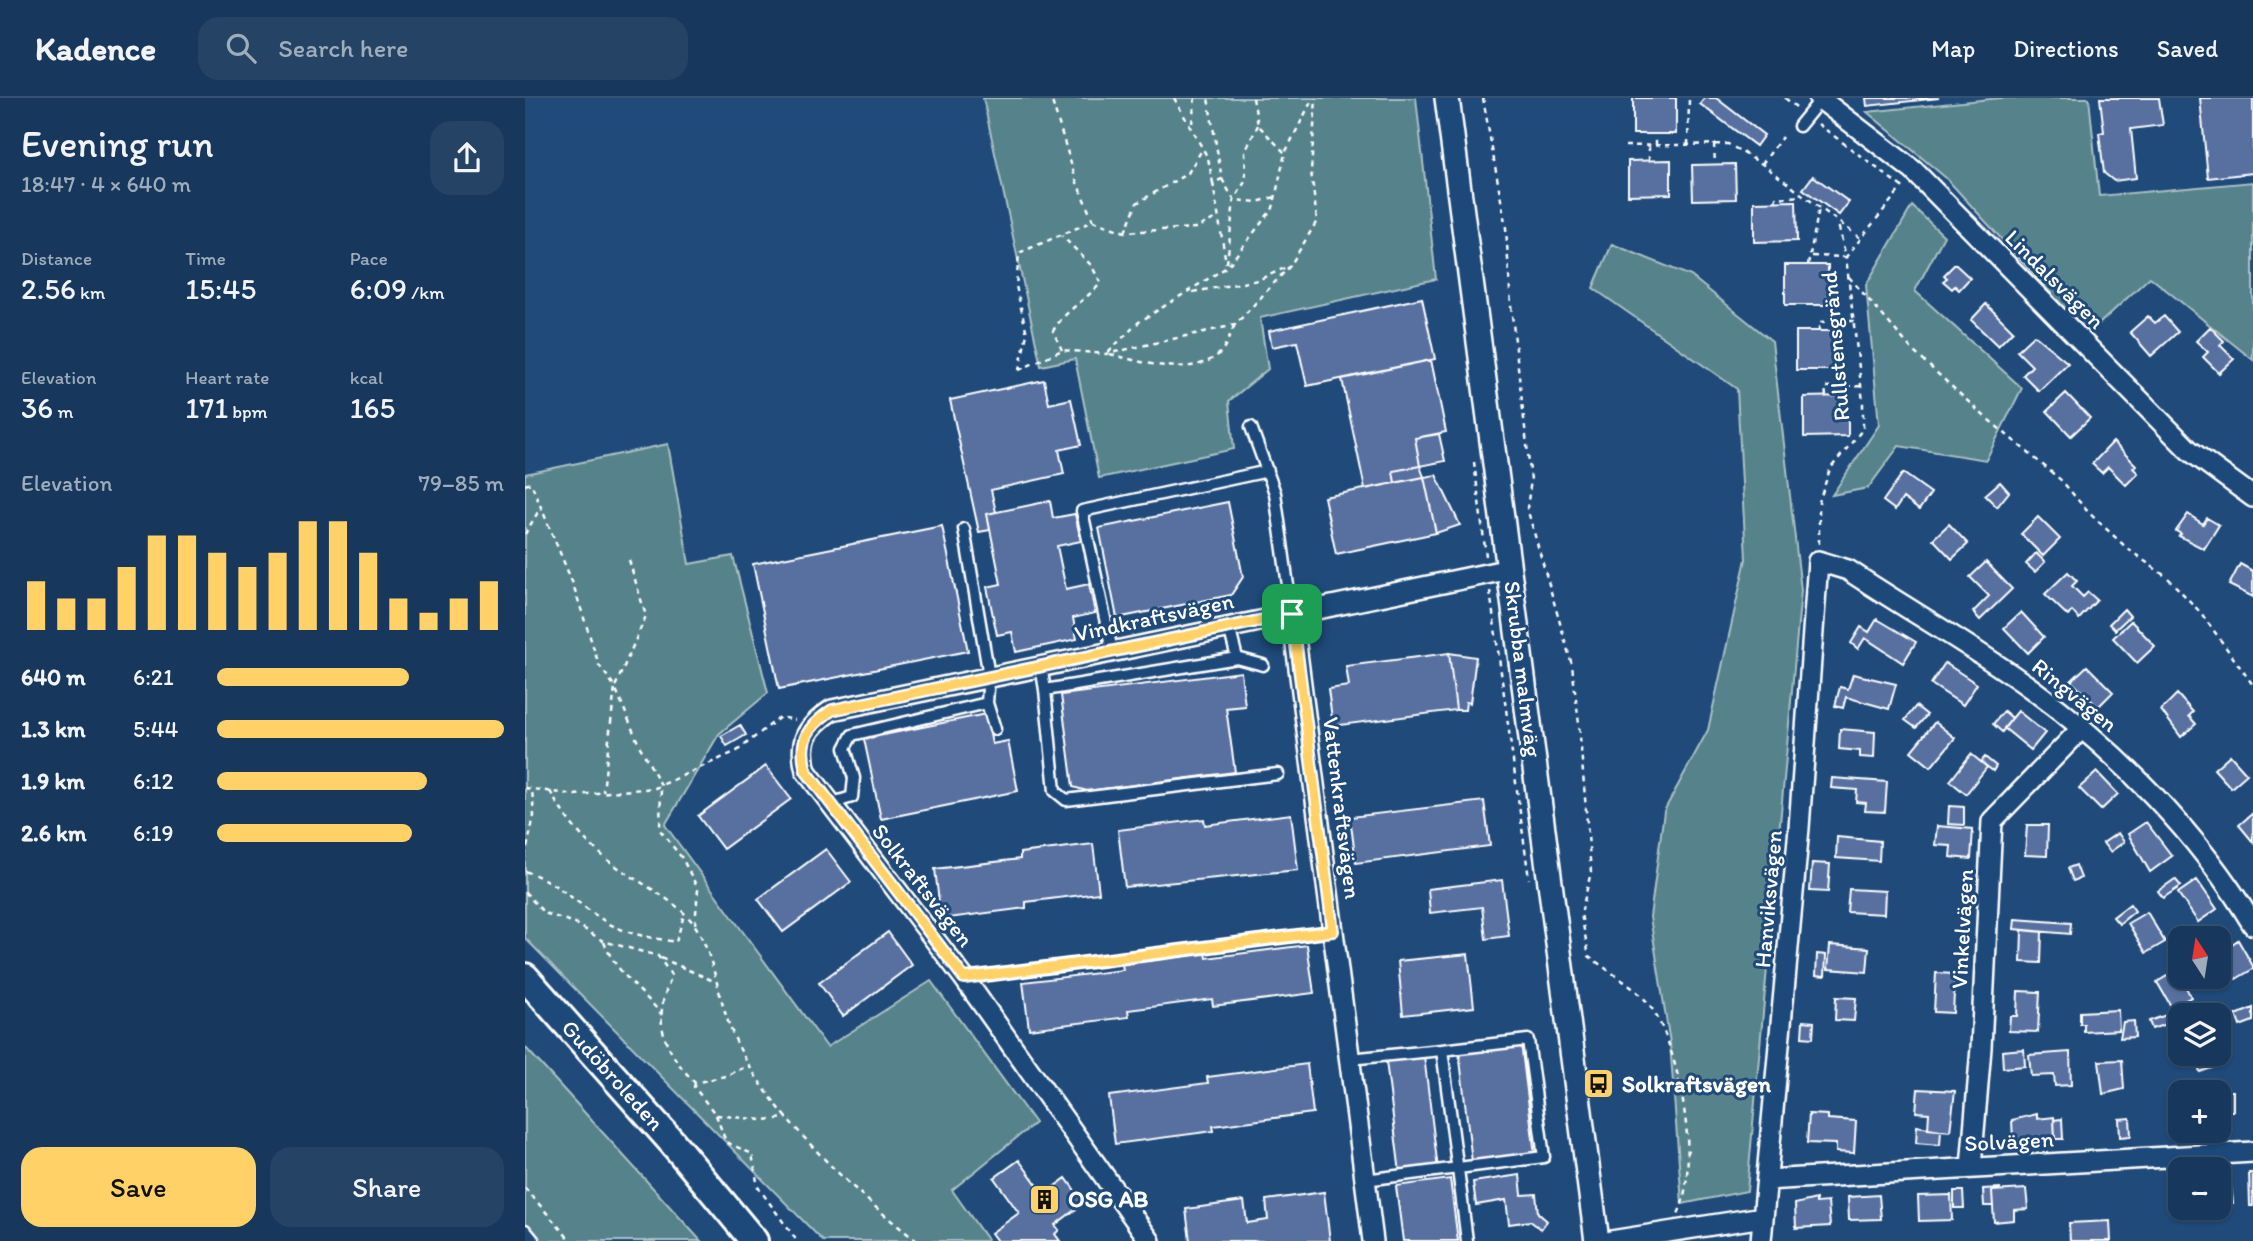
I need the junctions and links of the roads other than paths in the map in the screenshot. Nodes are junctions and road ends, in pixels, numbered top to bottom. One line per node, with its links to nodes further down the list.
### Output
1 (1447, 98): 9 (street, Skrubba malmväg)
2 (1820, 98): 3 (lane); 6 (street, Lindalsvägen)
3 (1799, 125)
4 (1251, 427): 5 (lane, Vattenkraftsvägen)
5 (1268, 471): 10 (lane, Vattenkraftsvägen); 12 (lane)
6 (2253, 497)
7 (964, 529): 16 (lane)
8 (1818, 561): 21 (street, Ringvägen); 36 (street, Hanviksvägen)
9 (1510, 569): 10 (street, Vindkraftsvägen); 44 (street, Skrubba malmväg)
10 (1292, 614): 11 (street, Vindkraftsvägen); 25 (street, Vattenkraftsvägen)
11 (1229, 627): 12 (street, Vindkraftsvägen); 13 (lane)
12 (1112, 651): 14 (street, Vindkraftsvägen)
13 (1237, 658): 15 (lane); 17 (lane)
14 (1041, 665): 16 (street, Vindkraftsvägen); 17 (lane)
15 (1263, 665)
16 (986, 677): 18 (lane); 19 (street, Vindkraftsvägen)
17 (1045, 690): 22 (lane)
18 (987, 704): 20 (lane); 23 (lane)
19 (812, 723): 23 (street, Solkraftsvägen)
20 (995, 729)
21 (2081, 729): 24 (street, Ringvägen); 33 (street, Vinkelvägen)
22 (1278, 774)
23 (829, 804): 27 (street, Solkraftsvägen)
24 (2253, 925)
25 (1333, 931): 27 (lane); 30 (street, Vattenkraftsvägen)
26 (525, 977): 31 (main road, Gudöbroleden)
27 (964, 978): 41 (street, Solkraftsvägen)
28 (525, 997): 31 (main road, Gudöbroleden)
29 (1442, 1050): 30 (lane); 34 (lane); 34 (lane)
30 (1349, 1059): 35 (street, Vattenkraftsvägen)
31 (672, 1142): 40 (main road, Gudöbroleden)
32 (2253, 1152): 33 (street, Solvägen)
33 (1971, 1167): 36 (street, Solvägen)
34 (1458, 1169): 35 (lane); 43 (lane)
35 (1365, 1180): 42 (street, Vattenkraftsvägen)
36 (1767, 1180): 37 (street, Hanviksvägen)
37 (1763, 1217): 45 (street); 46 (street, Hanviksvägen)
38 (525, 1230): 39 (lane)
39 (534, 1241)
40 (754, 1241)
41 (1150, 1241)
42 (1373, 1241)
43 (1467, 1241)
44 (1597, 1241)
45 (1611, 1241)
46 (1761, 1241)

